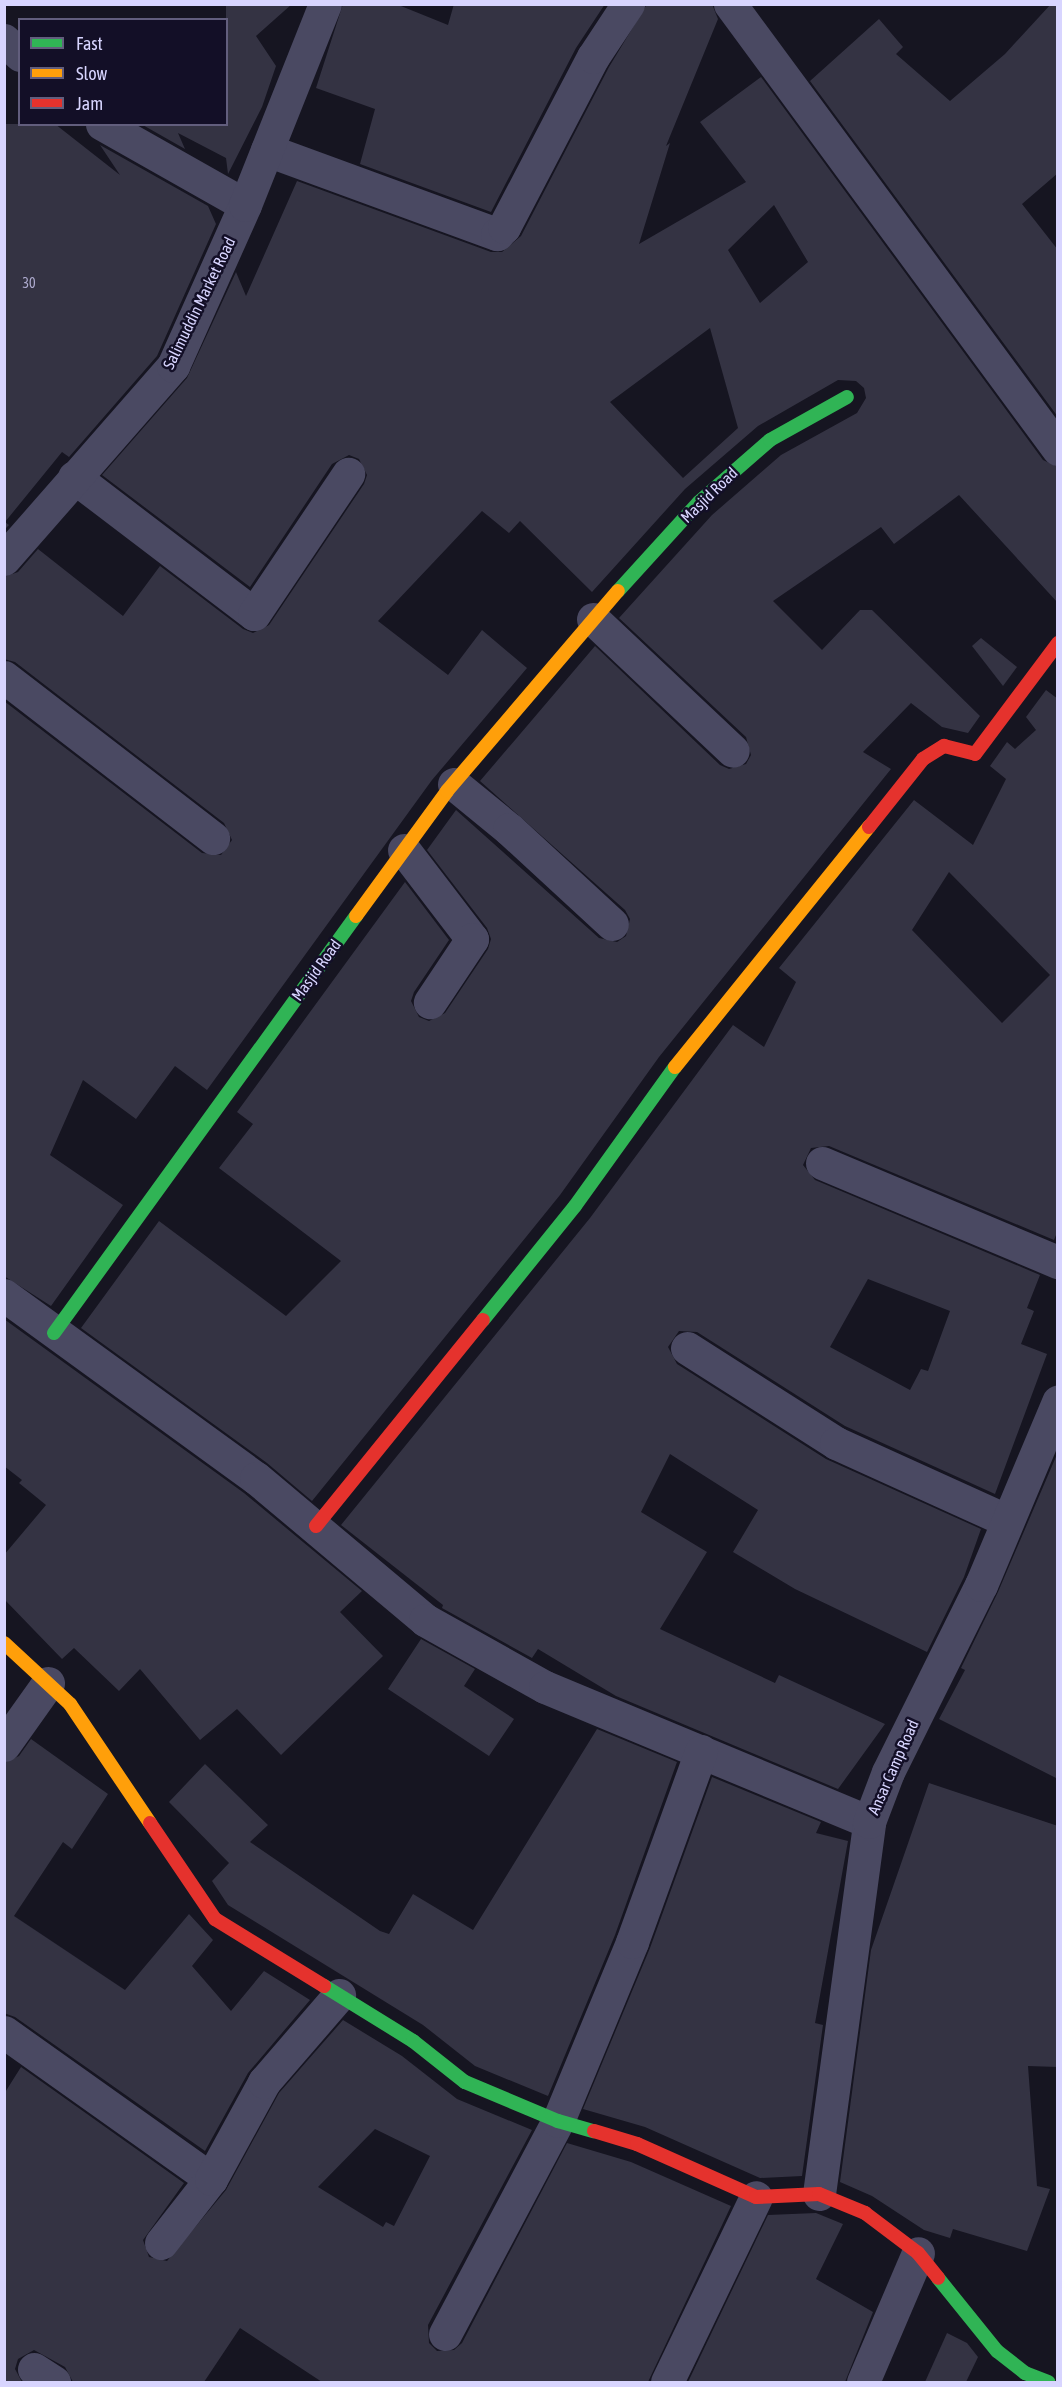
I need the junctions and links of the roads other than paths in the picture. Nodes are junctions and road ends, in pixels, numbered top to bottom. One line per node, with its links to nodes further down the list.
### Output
1 (325, 4): 7 (street, Salimuddin Market Road)
2 (628, 4): 7 (street)
3 (730, 4): 10 (street)
4 (4, 40): 5 (street)
5 (18, 53)
6 (106, 126): 8 (street)
7 (267, 150): 8 (street, Salimuddin Market Road)
8 (245, 205): 12 (street, Salimuddin Market Road)
9 (847, 397): 14 (street, Masjid Road)
10 (1058, 449)
11 (348, 474): 12 (street)
12 (74, 477): 13 (street, Salimuddin Market Road)
13 (7, 549)
14 (592, 619): 17 (street); 18 (street, Masjid Road)
15 (1058, 643): 30 (street)
16 (4, 677): 19 (street)
17 (733, 751)
18 (454, 784): 20 (street, Masjid Road); 21 (street)
19 (213, 838)
20 (404, 850): 22 (street); 26 (street, Masjid Road)
21 (612, 924)
22 (430, 1002)
23 (822, 1163): 24 (street)
24 (1058, 1262)
25 (4, 1295): 26 (street)
26 (54, 1333): 30 (street)
27 (687, 1348): 29 (street)
28 (1058, 1402): 29 (street, Ansar Camp Road)
29 (1006, 1520): 35 (street, Ansar Camp Road)
30 (316, 1526): 34 (street)
31 (4, 1643): 32 (street)
32 (48, 1683): 33 (street); 36 (street)
33 (4, 1745)
34 (700, 1751): 35 (street); 38 (street)
35 (869, 1822): 40 (street, Ansar Camp Road)
36 (339, 1995): 38 (street); 39 (street)
37 (4, 2031): 39 (street)
38 (558, 2121): 41 (street); 44 (street)
39 (211, 2179): 42 (street)
40 (819, 2194): 41 (street); 43 (street)
41 (756, 2197): 45 (street)
42 (161, 2242)
43 (918, 2253): 46 (street); 47 (street)
44 (445, 2334)
45 (667, 2382)
46 (863, 2382)
47 (1048, 2382)

